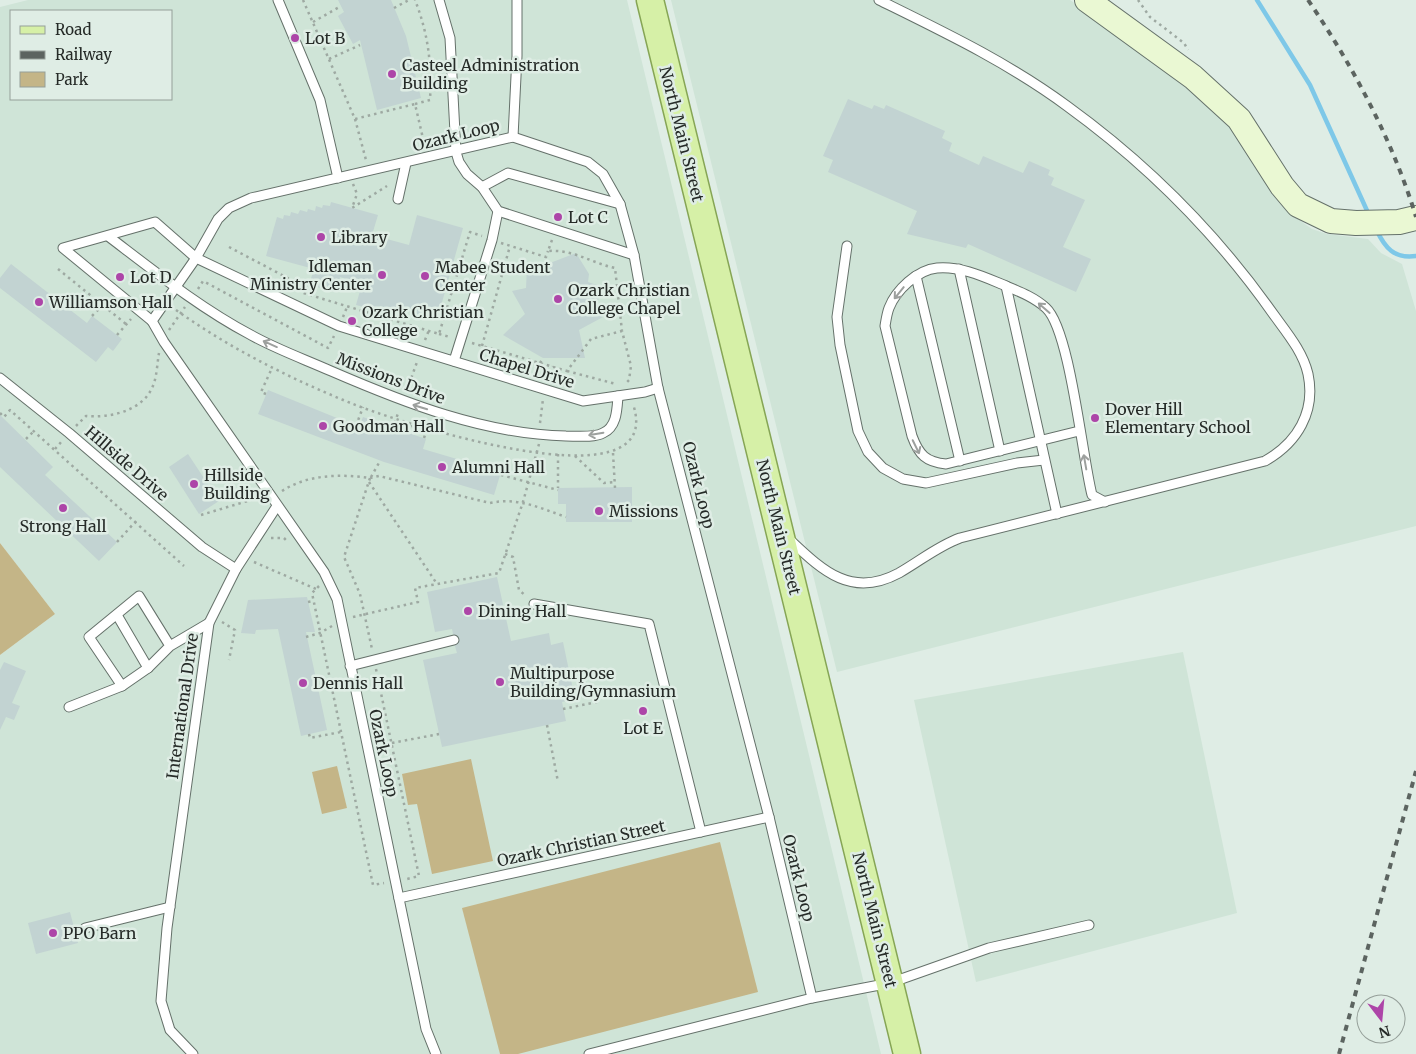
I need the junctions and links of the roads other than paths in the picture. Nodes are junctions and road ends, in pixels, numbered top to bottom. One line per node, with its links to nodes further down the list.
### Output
1 (278, 0): 10 (lane)
2 (439, 0): 8 (lane)
3 (517, 0): 7 (lane)
4 (650, 0): 37 (main road, North Main Street)
5 (879, 0): 34 (lane)
6 (1087, 0): 15 (street)
7 (514, 137): 8 (lane, Ozark Loop); 13 (lane, Ozark Loop)
8 (456, 152): 9 (lane, Ozark Loop); 11 (lane)
9 (406, 163): 10 (lane, Ozark Loop); 12 (lane)
10 (338, 178): 19 (lane, Ozark Loop)
11 (482, 187): 13 (lane); 14 (lane)
12 (398, 199)
13 (620, 204): 18 (lane, Ozark Loop)
14 (498, 211): 18 (lane); 25 (lane)
15 (1407, 220)
16 (108, 236): 19 (lane, Chapel Drive); 23 (lane, Missions Drive); 24 (lane)
17 (847, 246): 32 (lane)
18 (634, 255): 27 (lane, Ozark Loop)
19 (196, 258): 23 (lane, Ozark Loop); 25 (lane, Chapel Drive)
20 (959, 269): 21 (lane); 22 (lane); 31 (lane)
21 (916, 276): 33 (lane); 33 (lane, one-way to 33)
22 (1006, 286): 29 (lane, one-way to 22); 30 (lane)
23 (175, 288): 24 (lane, Ozark Loop); 28 (lane, Missions Drive, one-way to 23)
24 (152, 322): 35 (lane, Ozark Loop)
25 (454, 361): 28 (lane, Chapel Drive)
26 (0, 378): 38 (lane, Hillside Drive)
27 (658, 388): 28 (lane, Chapel Drive); 48 (lane, Ozark Loop)
28 (618, 396)
29 (1079, 431): 30 (lane); 34 (lane, one-way to 29)
30 (1040, 441): 31 (lane); 32 (lane)
31 (1000, 451): 33 (lane)
32 (1044, 460): 36 (lane)
33 (960, 461)
34 (1105, 502): 36 (lane)
35 (277, 506): 38 (lane, International Drive); 44 (lane, Ozark Loop)
36 (1057, 514): 37 (lane)
37 (780, 530): 54 (main road, North Main Street)
38 (236, 569): 41 (lane, International Drive)
39 (534, 604): 49 (lane)
40 (117, 615): 43 (lane); 45 (lane); 46 (lane)
41 (209, 623): 43 (lane); 51 (lane, International Drive)
42 (454, 640): 44 (lane)
43 (170, 646): 45 (lane)
44 (350, 666): 50 (lane, Ozark Loop)
45 (148, 668): 46 (lane)
46 (122, 686): 47 (lane)
47 (69, 707)
48 (769, 817): 49 (lane, Ozark Christian Street); 55 (lane, Ozark Loop)
49 (702, 832): 50 (lane, Ozark Christian Street)
50 (399, 898): 57 (lane, Ozark Loop)
51 (170, 906): 53 (lane); 56 (lane, International Drive)
52 (1089, 925): 54 (lane)
53 (85, 928)
54 (890, 983): 55 (lane); 59 (main road, North Main Street)
55 (812, 998): 58 (lane)
56 (193, 1054)
57 (436, 1054)
58 (589, 1054)
59 (907, 1054)

